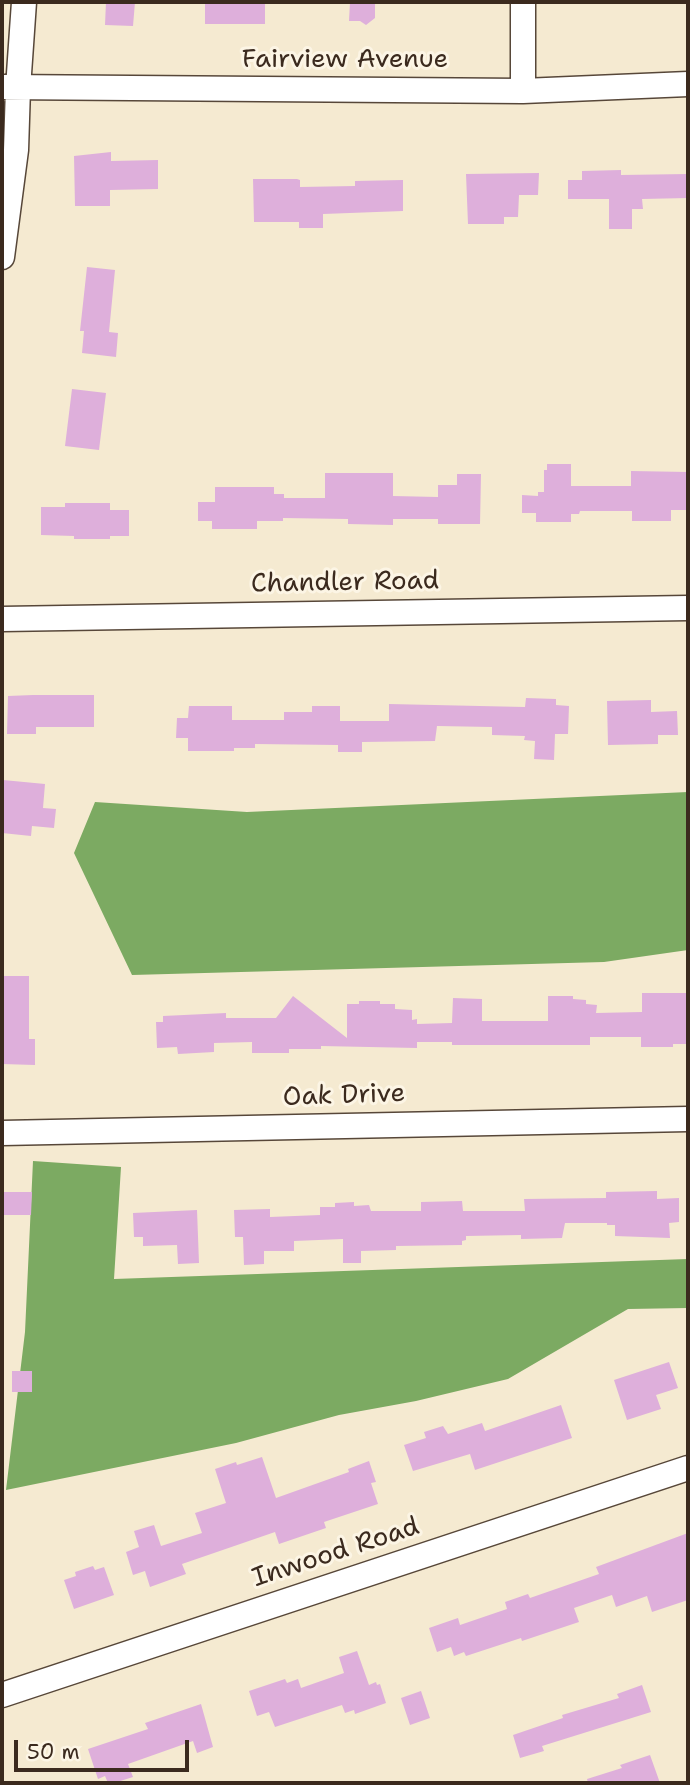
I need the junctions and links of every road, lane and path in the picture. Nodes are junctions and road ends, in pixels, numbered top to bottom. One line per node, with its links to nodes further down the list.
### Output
1 (24, 2): 4 (street)
2 (523, 2): 5 (street)
3 (688, 84): 5 (street, Fairview Avenue)
4 (10, 87): 5 (street, Fairview Avenue); 6 (street)
5 (523, 91)
6 (2, 257)
7 (688, 608): 8 (street, Chandler Road)
8 (2, 619)
9 (688, 1119): 10 (street, Oak Drive)
10 (2, 1133)
11 (688, 1468): 12 (street, Inwood Road)
12 (2, 1695)

